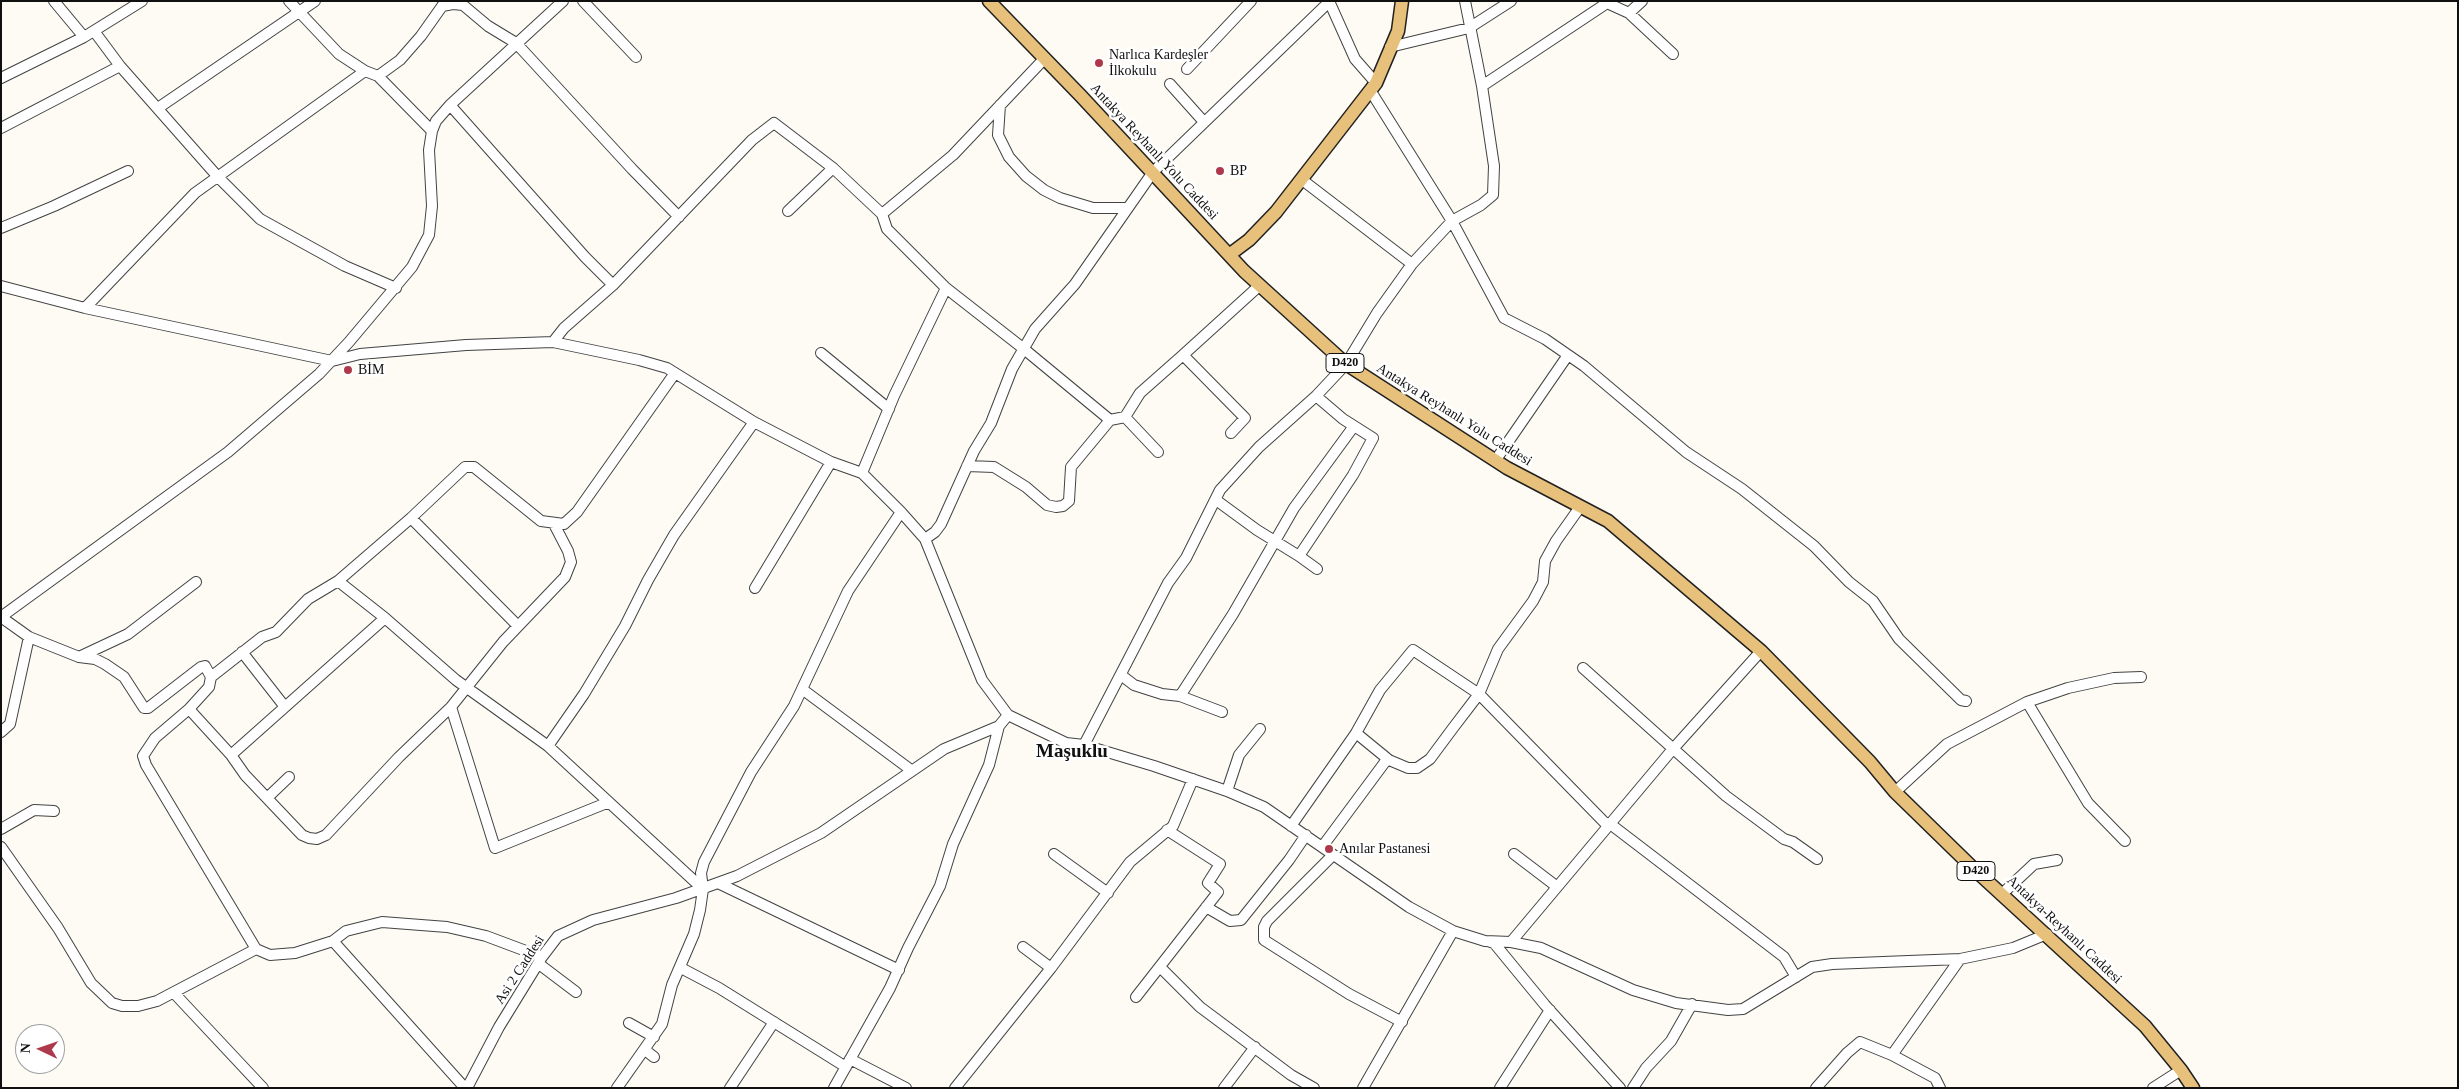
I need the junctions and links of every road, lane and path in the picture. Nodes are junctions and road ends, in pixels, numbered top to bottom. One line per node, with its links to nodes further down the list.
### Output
1 (54, 1): 20 (street)
2 (142, 1): 19 (street)
3 (289, 1): 16 (street)
4 (315, 1): 16 (street)
5 (582, 1): 24 (street)
6 (989, 1): 25 (main road, Antakya Reyhanlı Yolu Caddesi / D420)
7 (1251, 1): 27 (street)
8 (1402, 1): 22 (main road)
9 (1465, 1): 18 (street)
10 (1511, 1): 18 (street)
11 (1642, 1): 17 (street)
12 (1329, 2): 32 (street); 37 (street)
13 (1608, 2): 17 (street); 33 (street)
14 (558, 3): 21 (street)
15 (444, 4): 21 (street); 29 (street)
16 (300, 12): 28 (street); 36 (street)
17 (1629, 13): 23 (street)
18 (1469, 28): 22 (street); 33 (street)
19 (94, 31): 20 (street); 26 (street)
20 (84, 37): 30 (street)
21 (516, 43): 34 (street); 48 (street)
22 (1390, 46): 32 (main road)
23 (1673, 54)
24 (636, 58)
25 (1045, 58): 35 (street); 42 (main road, Antakya Reyhanlı Yolu Caddesi / D420)
26 (120, 66): 36 (street); 38 (street)
27 (1188, 68)
28 (366, 72): 29 (street); 43 (street)
29 (378, 76): 39 (street)
30 (1, 78)
31 (1170, 84): 37 (street)
32 (1373, 86): 44 (main road); 49 (street)
33 (1482, 86): 49 (street)
34 (450, 105): 39 (street); 53 (street)
35 (1000, 105): 45 (street); 47 (street)
36 (158, 108): 43 (street)
37 (1204, 122): 42 (street)
38 (1, 128)
39 (432, 131): 56 (street)
40 (833, 168): 46 (street); 47 (street); 48 (street)
41 (128, 171): 50 (street)
42 (1154, 172): 45 (street); 51 (main road, Antakya Reyhanlı Yolu Caddesi / D420)
43 (218, 177): 56 (street); 58 (street)
44 (1301, 179): 51 (main road); 52 (street)
45 (1127, 208): 61 (street)
46 (788, 211)
47 (882, 214): 57 (street)
48 (678, 217): 53 (street)
49 (1452, 221): 52 (street); 64 (street)
50 (1, 228)
51 (1229, 255): 55 (main road, Antakya Reyhanlı Yolu Caddesi / D420)
52 (1412, 264): 67 (street)
53 (613, 285): 60 (street)
54 (1, 286): 58 (street)
55 (1259, 286): 63 (street); 67 (main road, Antakya Reyhanlı Yolu Caddesi / D420)
56 (396, 288): 59 (street)
57 (946, 288): 61 (street); 70 (street)
58 (85, 308): 66 (street)
59 (349, 342): 65 (street); 66 (street)
60 (553, 342): 65 (street); 68 (street)
61 (1024, 349): 72 (street); 79 (street)
62 (821, 353): 70 (street)
63 (1183, 355): 71 (street); 75 (street)
64 (1568, 355): 77 (street); 108 (street)
65 (350, 356): 66 (street)
66 (332, 361): 93 (street)
67 (1346, 364): 69 (street); 77 (main road, Antakya Reyhanlı Yolu Caddesi / D420)
68 (675, 373): 73 (street); 85 (street)
69 (1316, 396): 74 (street); 81 (street)
70 (889, 409): 80 (street)
71 (1125, 417): 72 (street); 76 (street)
72 (1110, 420): 79 (street)
73 (754, 422): 78 (street); 120 (street)
74 (1354, 426): 87 (street); 88 (street)
75 (1230, 433)
76 (1158, 452)
77 (1495, 461): 82 (main road, Antakya Reyhanlı Yolu Caddesi / D420)
78 (831, 462): 80 (street); 92 (street)
79 (967, 466): 86 (street)
80 (862, 473): 83 (street)
81 (1216, 500): 87 (street); 101 (street)
82 (1580, 507): 97 (main road, Antakya Reyhanlı Yolu Caddesi / D420); 106 (street)
83 (901, 512): 86 (street); 105 (street)
84 (411, 518): 85 (street); 90 (street); 95 (street)
85 (554, 524): 95 (street)
86 (925, 539): 114 (street)
87 (1274, 541): 88 (street); 107 (street)
88 (1299, 556): 89 (street)
89 (1317, 569)
90 (338, 581): 94 (street); 98 (street)
91 (196, 582): 99 (street)
92 (755, 588)
93 (1, 617): 96 (street)
94 (385, 618): 104 (street); 110 (street)
95 (518, 626): 104 (street)
96 (29, 637): 99 (street); 117 (street)
97 (1761, 651): 121 (street); 128 (main road, Antakya-Reyhanlı Caddesi / D420)
98 (242, 652): 102 (street); 110 (street)
99 (79, 657): 102 (street)
100 (1583, 668): 121 (street)
101 (1121, 675): 107 (street); 119 (street)
102 (211, 677): 112 (street)
103 (2141, 677): 109 (street)
104 (468, 687): 111 (street); 120 (street)
105 (802, 689): 124 (street); 147 (street)
106 (1479, 694): 118 (street); 123 (street); 132 (street)
107 (1180, 696): 113 (street)
108 (1966, 701)
109 (2027, 702): 128 (street); 137 (street)
110 (285, 707): 122 (street)
111 (452, 707): 129 (street); 130 (street)
112 (189, 709): 122 (street); 157 (street)
113 (1222, 712)
114 (1008, 715): 115 (street); 119 (street)
115 (999, 726): 124 (street, Asi 2 Caddesi); 163 (street)
116 (1260, 729): 127 (street)
117 (1, 732)
118 (1356, 732): 123 (street); 133 (street)
119 (1084, 745): 126 (street)
120 (548, 746): 130 (street)
121 (1672, 750): 132 (street); 143 (street)
122 (231, 754): 129 (street)
123 (1389, 760): 139 (street)
124 (911, 770): 145 (street, Asi 2 Caddesi)
125 (289, 778): 129 (street)
126 (1193, 779): 127 (street); 135 (street)
127 (1227, 791): 133 (street)
128 (1895, 792): 149 (main road, Antakya-Reyhanlı Caddesi / D420)
129 (267, 798)
130 (609, 802): 147 (street)
131 (54, 811): 134 (street)
132 (1608, 824): 146 (street); 164 (street)
133 (1291, 826): 136 (street)
134 (1, 829)
135 (1167, 830): 148 (street); 150 (street)
136 (1306, 835): 139 (street); 150 (street)
137 (2125, 841)
138 (1, 847): 166 (street)
139 (1322, 847): 142 (street)
140 (1054, 854): 148 (street)
141 (1514, 854): 146 (street)
142 (1333, 855): 151 (street); 171 (street)
143 (1817, 859)
144 (2058, 860): 149 (street)
145 (718, 883): 147 (street, Asi 2 Caddesi); 163 (street)
146 (1556, 886): 155 (street)
147 (703, 889): 159 (street, Asi 2 Caddesi); 161 (street)
148 (1108, 893): 162 (street)
149 (2002, 894): 152 (main road, Antakya-Reyhanlı Caddesi / D420)
150 (1206, 907): 160 (street)
151 (1453, 931): 154 (street); 171 (street)
152 (2047, 934): 158 (street); 179 (main road, Antakya-Reyhanlı Caddesi / D420)
153 (333, 941): 157 (street); 159 (street); 182 (street)
154 (1485, 941): 155 (street); 169 (street)
155 (1511, 942): 168 (street)
156 (1023, 946): 162 (street)
157 (256, 948): 166 (street)
158 (1960, 959): 164 (street); 176 (street)
159 (541, 960): 165 (street); 182 (street, Asi 2 Caddesi)
160 (1160, 967): 167 (street); 174 (street)
161 (681, 968): 170 (street); 173 (street)
162 (1051, 968): 187 (street)
163 (899, 970): 178 (street)
164 (1796, 977): 168 (street)
165 (576, 992)
166 (174, 993): 181 (street)
167 (1136, 997)
168 (1692, 1004): 192 (street)
169 (1550, 1010): 190 (street); 191 (street)
170 (774, 1022): 178 (street); 184 (street)
171 (1402, 1022): 180 (street)
172 (629, 1023): 173 (street)
173 (654, 1037): 175 (street)
174 (1256, 1048): 188 (street); 189 (street)
175 (644, 1050): 177 (street); 183 (street)
176 (1892, 1055): 193 (street); 194 (street)
177 (654, 1057)
178 (848, 1063): 185 (street); 186 (street)
179 (2181, 1070): 195 (street); 196 (main road, Antakya-Reyhanlı Caddesi / D420)
180 (1367, 1087)
181 (263, 1088)
182 (466, 1088)
183 (617, 1088)
184 (730, 1088)
185 (834, 1088)
186 (906, 1088)
187 (955, 1088)
188 (1224, 1088)
189 (1314, 1088)
190 (1500, 1088)
191 (1620, 1088)
192 (1633, 1088)
193 (1816, 1088)
194 (1940, 1088)
195 (2153, 1088)
196 (2192, 1088)

